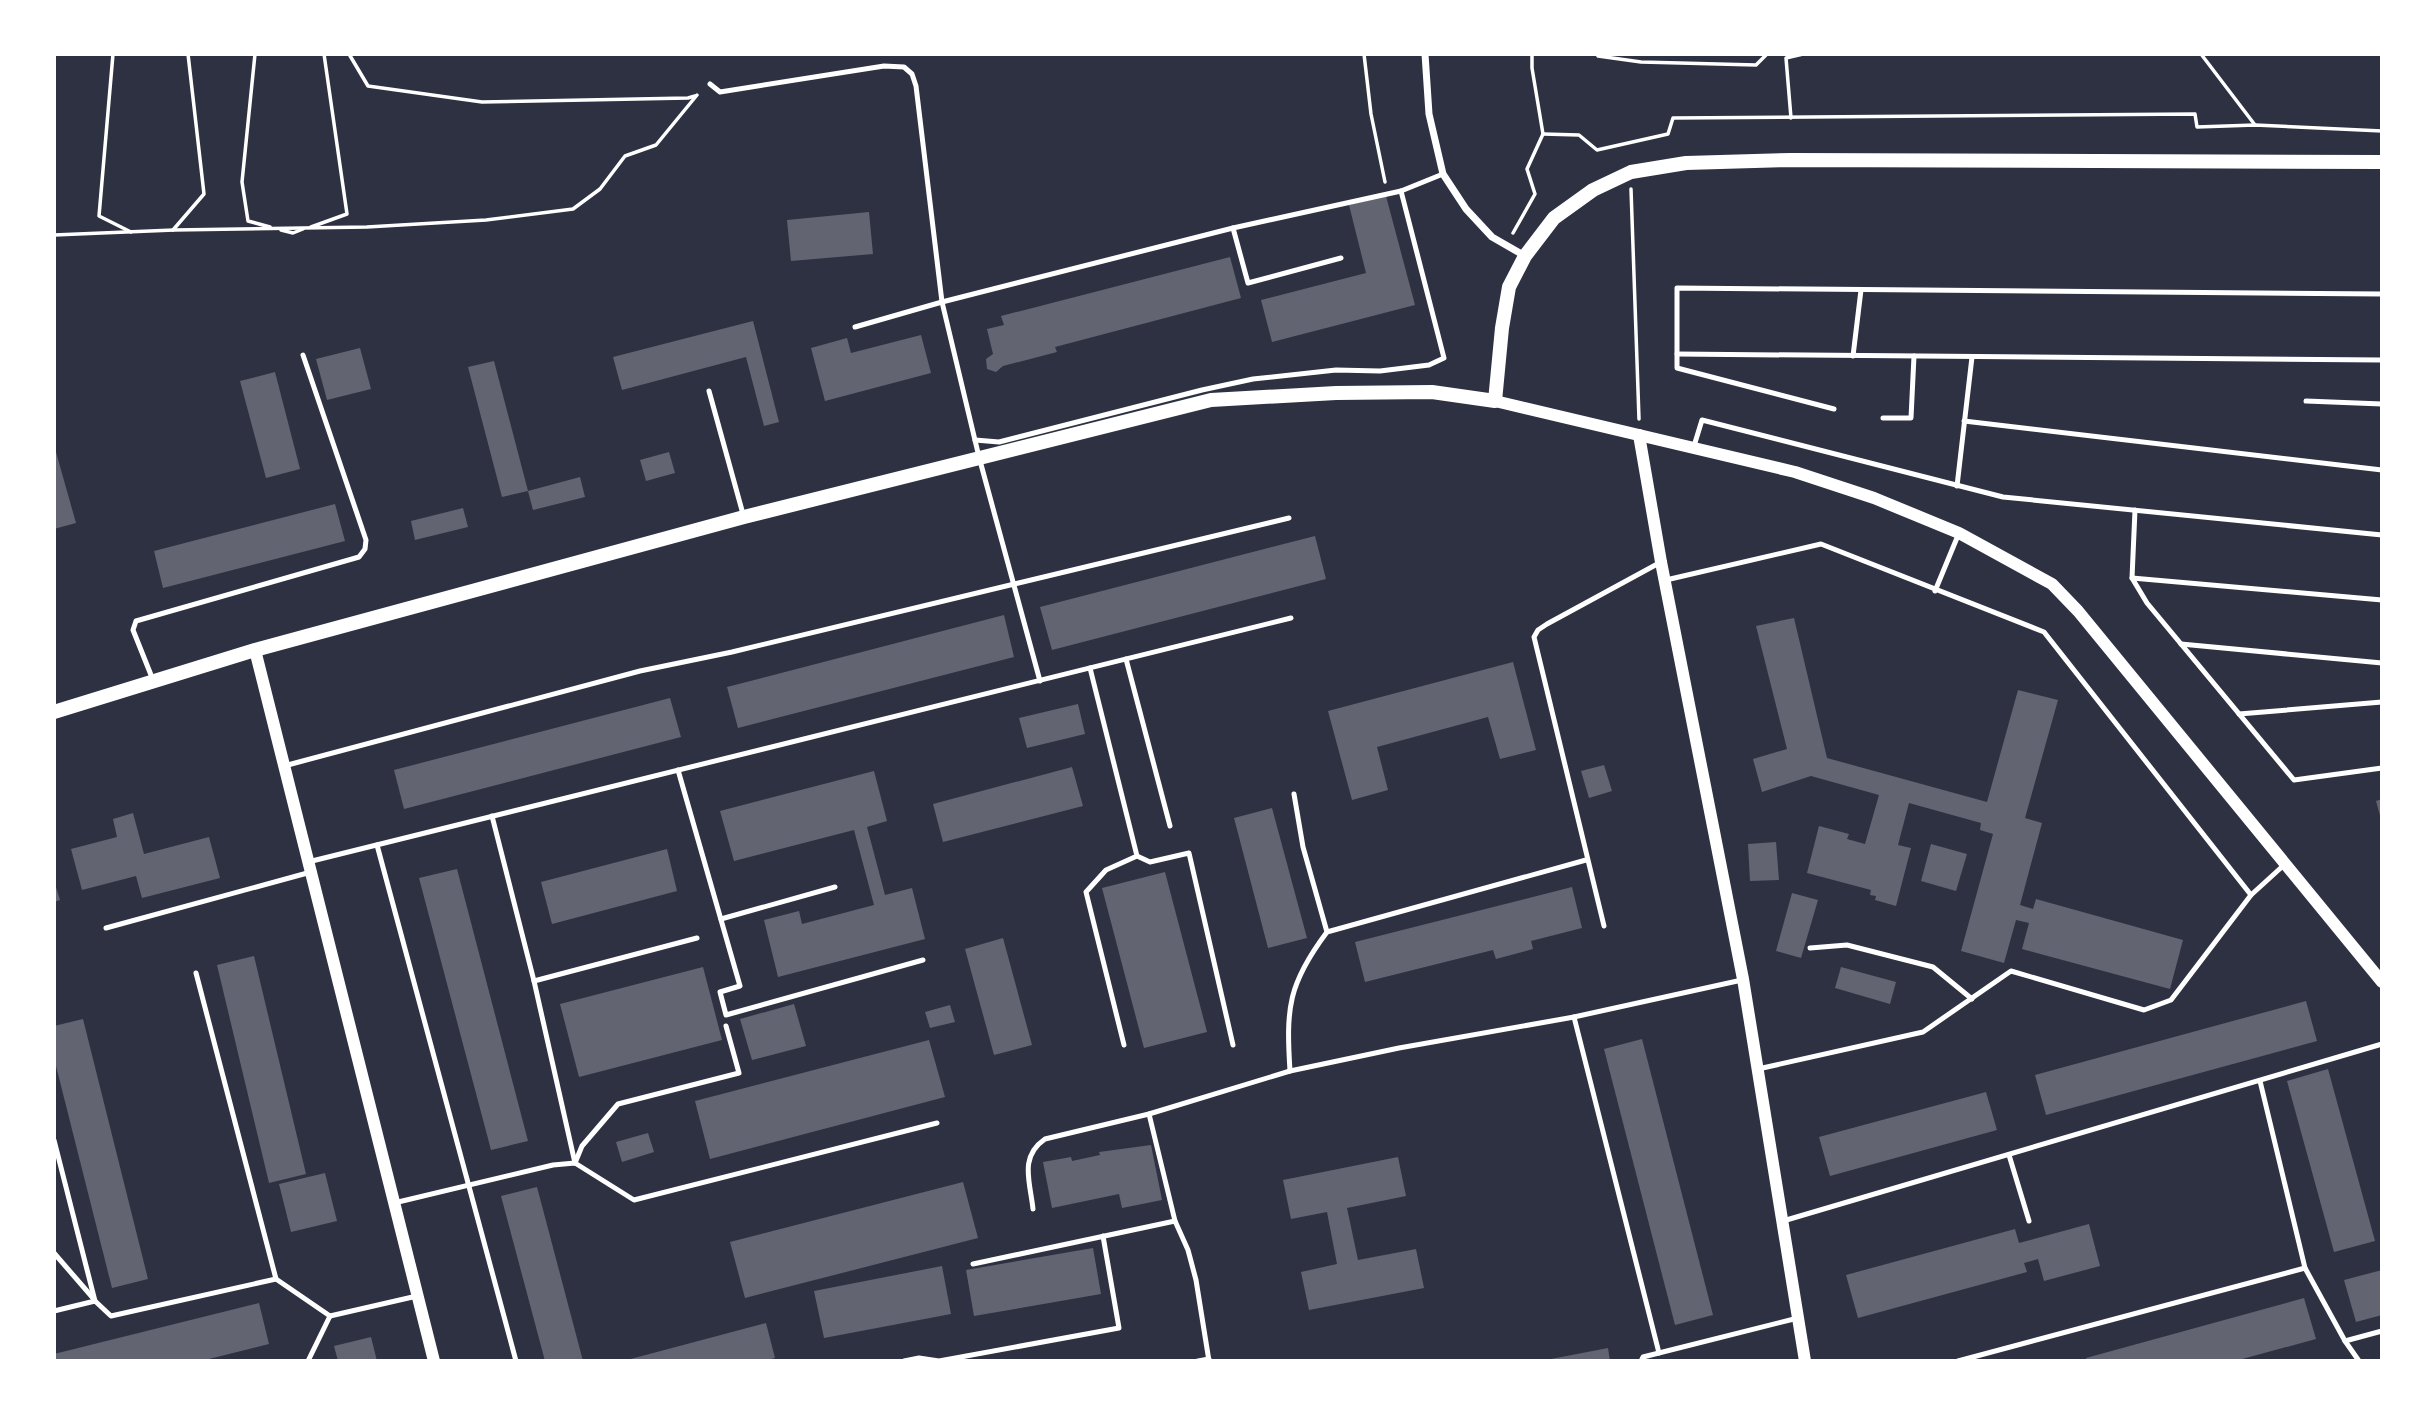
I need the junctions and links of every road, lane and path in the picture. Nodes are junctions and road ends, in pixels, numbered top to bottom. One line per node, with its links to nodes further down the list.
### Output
1 (113, 54): 28 (path)
2 (188, 54): 27 (path)
3 (255, 54): 26 (path)
4 (324, 54): 24 (path)
5 (349, 54): 14 (path)
6 (1364, 54): 23 (path)
7 (1425, 54): 21 (street)
8 (1532, 54): 18 (path)
9 (1597, 54): 10 (path)
10 (1767, 54)
11 (1803, 54): 15 (path)
12 (2201, 54): 16 (path)
13 (712, 86): 14 (path); 35 (lane)
14 (697, 94): 24 (path)
15 (1791, 118): 16 (path); 18 (path)
16 (2255, 125): 17 (path)
17 (2382, 131)
18 (1544, 134): 30 (path)
19 (2382, 162): 20 (main road)
20 (1631, 172): 31 (main road); 50 (path)
21 (1443, 174): 22 (lane); 30 (street)
22 (1401, 191): 23 (lane); 51 (lane)
23 (1387, 195): 25 (lane)
24 (306, 228): 26 (path)
25 (1233, 228): 32 (lane); 35 (lane)
26 (277, 229): 27 (path)
27 (174, 230): 28 (path)
28 (131, 232): 29 (path)
29 (54, 235)
30 (1506, 245): 31 (street)
31 (1525, 256): 44 (main road)
32 (1342, 258)
33 (1861, 289): 34 (lane); 37 (lane); 39 (lane)
34 (2382, 294)
35 (942, 302): 36 (lane); 51 (lane)
36 (855, 327)
37 (1677, 354): 39 (lane); 47 (lane)
38 (303, 355): 74 (lane)
39 (1853, 356): 40 (lane)
40 (1914, 356): 41 (lane); 48 (lane)
41 (1972, 356): 42 (lane); 49 (lane)
42 (2382, 360)
43 (709, 391): 57 (lane)
44 (1495, 401): 50 (street); 53 (main road)
45 (2306, 401): 46 (lane)
46 (2382, 404)
47 (1834, 409)
48 (1883, 418)
49 (1964, 421): 54 (lane); 55 (lane)
50 (1639, 435): 52 (street); 61 (street)
51 (975, 440): 53 (lane)
52 (1693, 449): 55 (lane); 59 (street)
53 (979, 457): 57 (main road); 64 (lane)
54 (2382, 470)
55 (1957, 485): 56 (lane)
56 (2135, 510): 60 (lane); 62 (lane)
57 (744, 517): 69 (main road)
58 (1289, 518): 64 (lane)
59 (1959, 533): 65 (lane); 87 (street)
60 (2382, 535)
61 (1661, 562): 63 (street); 86 (lane)
62 (2132, 578): 66 (lane); 68 (lane)
63 (1666, 580): 65 (lane); 99 (street)
64 (1015, 583): 73 (lane); 78 (lane)
65 (1935, 591): 90 (lane)
66 (2382, 600)
67 (1292, 618): 70 (lane)
68 (2181, 644): 71 (lane); 77 (lane)
69 (254, 650): 74 (main road); 78 (street)
70 (1126, 660): 72 (lane); 83 (lane)
71 (2382, 663)
72 (1090, 668): 73 (lane); 85 (lane)
73 (1040, 681): 80 (lane)
74 (154, 683): 76 (main road)
75 (2382, 702): 77 (lane)
76 (54, 712)
77 (2239, 713): 79 (lane)
78 (284, 766): 88 (street)
79 (2382, 768)
80 (678, 770): 82 (lane); 91 (lane)
81 (1294, 794): 94 (lane)
82 (492, 816): 84 (lane); 100 (lane)
83 (1170, 826)
84 (377, 845): 88 (lane); 116 (lane)
85 (1137, 856): 106 (lane); 107 (lane)
86 (1586, 860): 92 (lane); 94 (lane)
87 (2285, 863): 90 (lane); 101 (street)
88 (309, 867): 93 (lane); 117 (street)
89 (835, 887): 91 (lane)
90 (2251, 895): 102 (lane)
91 (720, 919): 97 (lane)
92 (1604, 926)
93 (106, 928)
94 (1326, 932): 109 (lane)
95 (697, 938): 100 (lane)
96 (1810, 948): 102 (lane)
97 (923, 960)
98 (196, 973): 126 (lane)
99 (1743, 979): 103 (lane); 108 (street)
100 (534, 981): 115 (lane)
101 (2382, 982)
102 (1972, 999): 108 (lane)
103 (1574, 1017): 109 (lane); 134 (lane)
104 (726, 1026): 115 (lane)
105 (2382, 1044): 110 (lane)
106 (1124, 1045)
107 (1233, 1045)
108 (1758, 1069): 120 (street)
109 (1290, 1072): 111 (lane)
110 (2260, 1081): 114 (lane); 125 (lane)
111 (1149, 1114): 118 (lane); 119 (lane)
112 (937, 1123): 115 (lane)
113 (54, 1140): 128 (lane)
114 (2009, 1155): 120 (lane); 121 (lane)
115 (575, 1163): 116 (lane)
116 (468, 1184): 117 (lane); 138 (lane)
117 (394, 1203): 127 (street)
118 (1033, 1209)
119 (1175, 1221): 122 (lane); 135 (lane)
120 (1783, 1221): 131 (street)
121 (2029, 1221)
122 (1103, 1236): 124 (lane); 139 (lane)
123 (54, 1253): 128 (lane)
124 (973, 1264)
125 (2305, 1268): 133 (lane); 143 (lane)
126 (276, 1279): 128 (lane); 130 (lane)
127 (417, 1296): 130 (lane); 137 (street)
128 (95, 1301): 129 (lane)
129 (54, 1311)
130 (331, 1316): 136 (lane)
131 (1798, 1318): 134 (lane); 142 (street)
132 (2382, 1331): 133 (lane)
133 (2345, 1341): 144 (lane)
134 (1659, 1353): 141 (lane)
135 (1209, 1360): 140 (lane)
136 (308, 1361)
137 (434, 1361)
138 (516, 1361)
139 (904, 1361)
140 (1198, 1361)
141 (1641, 1361)
142 (1805, 1361)
143 (1958, 1361)
144 (2359, 1361)

